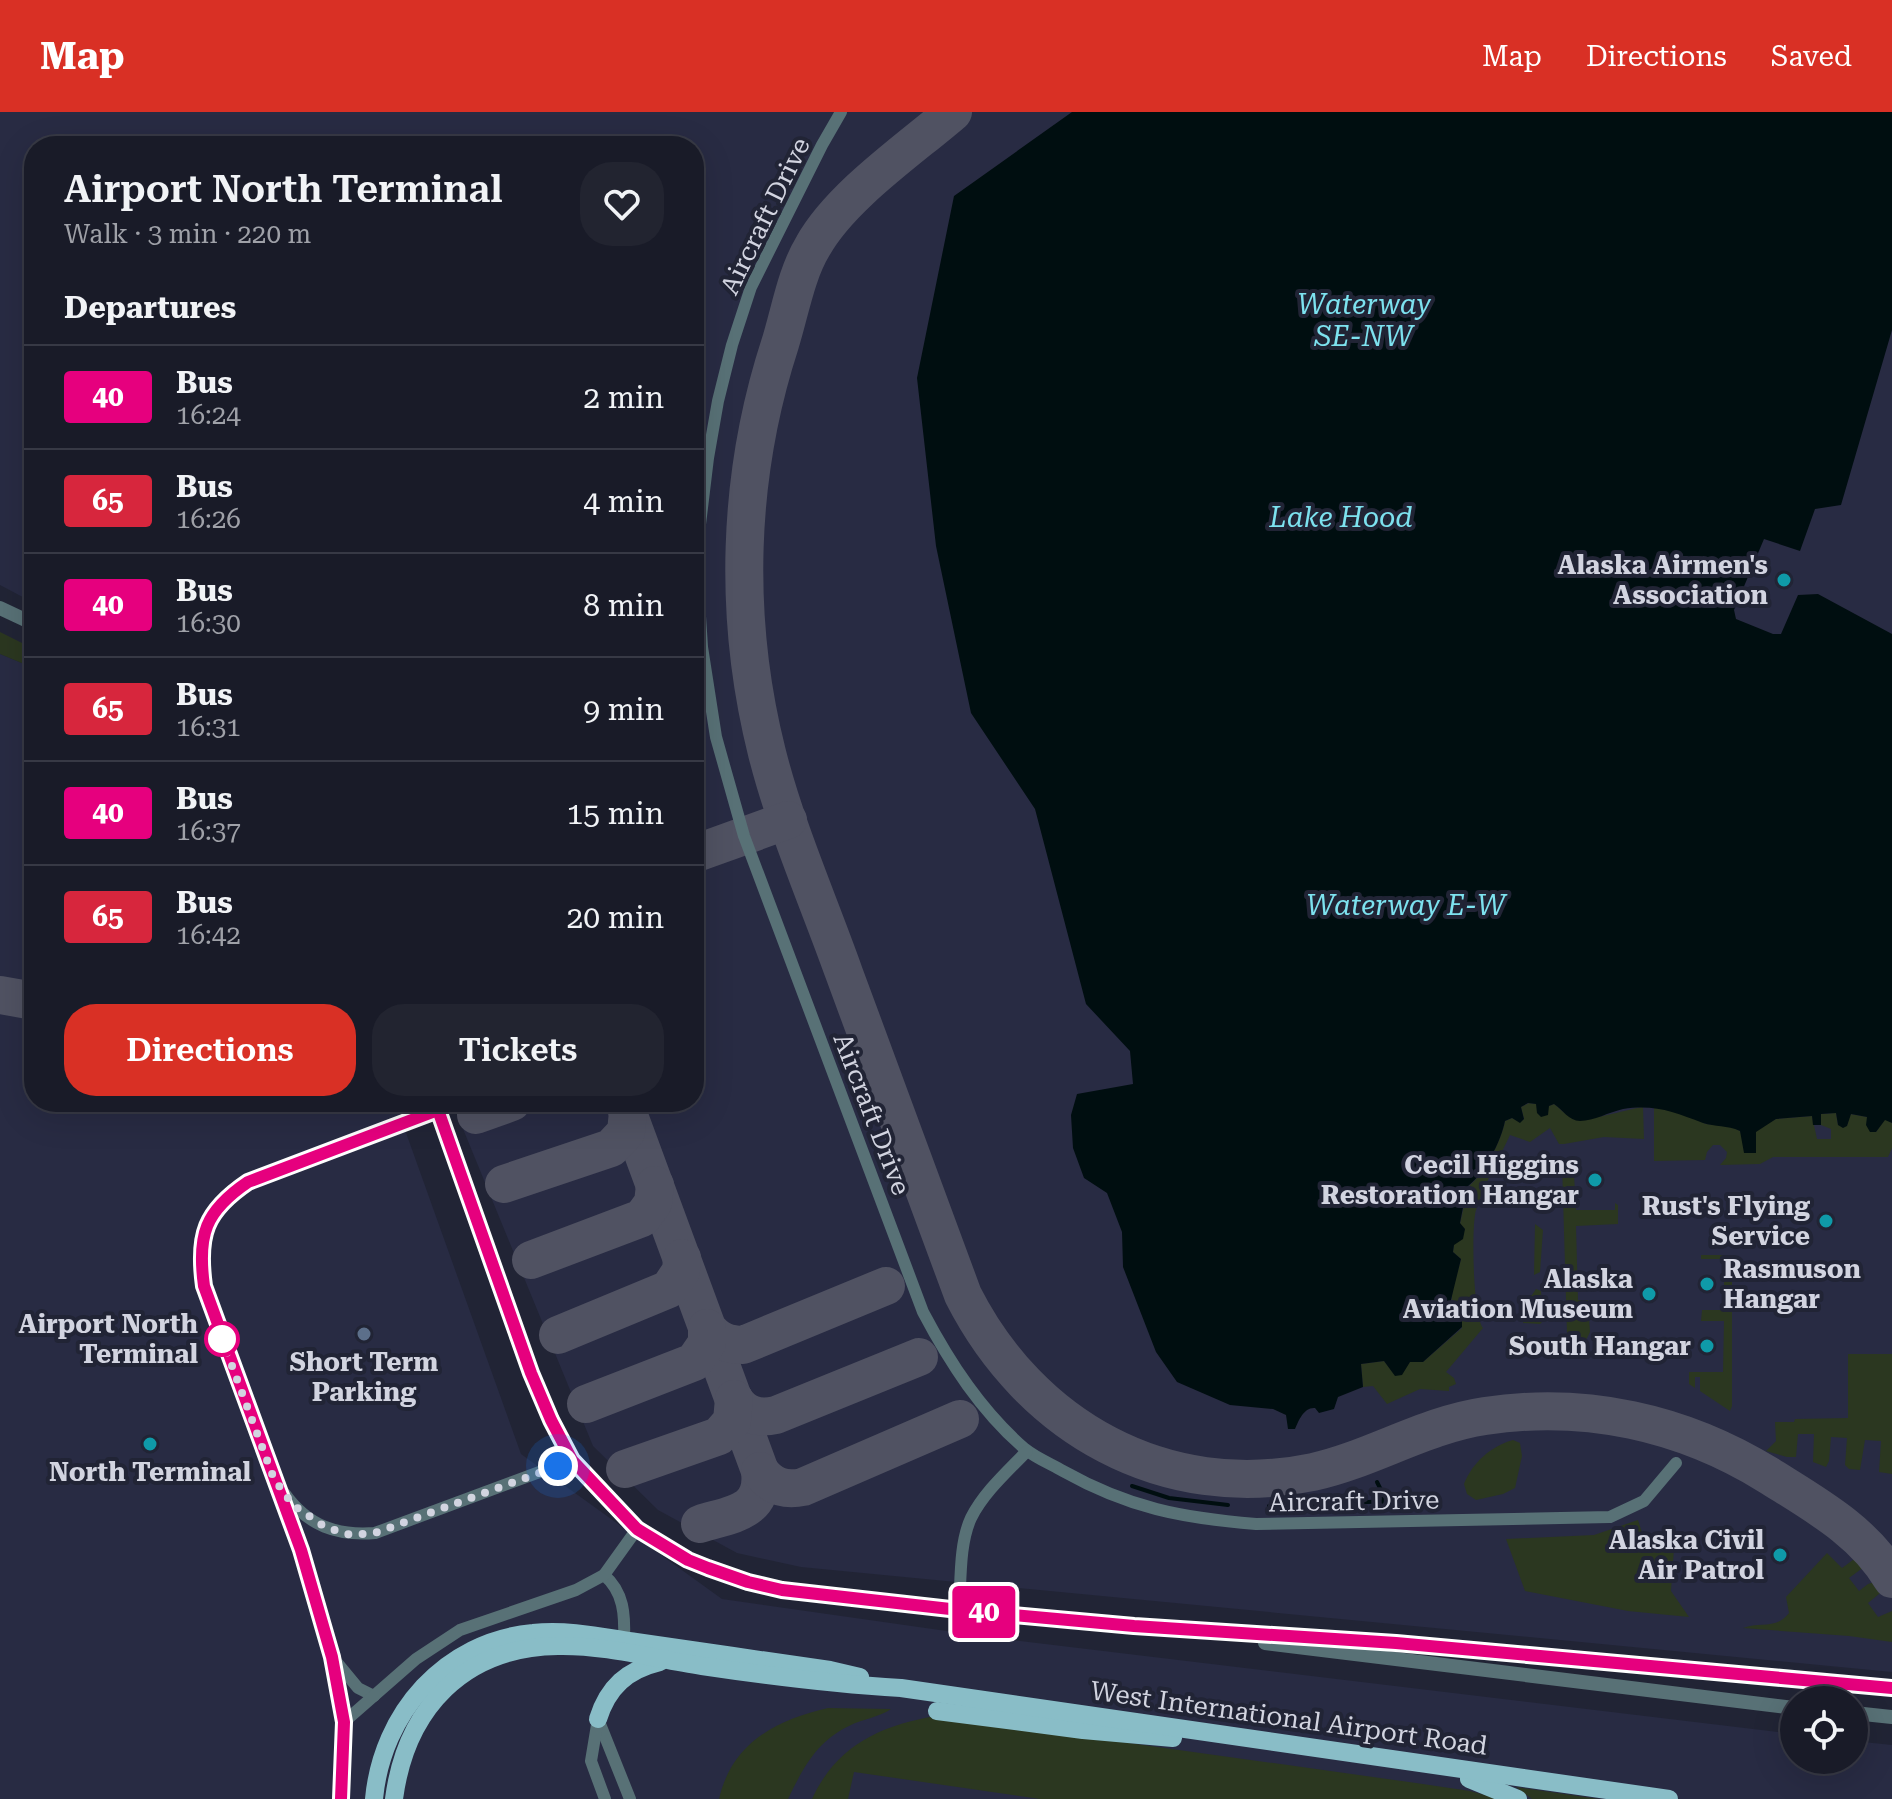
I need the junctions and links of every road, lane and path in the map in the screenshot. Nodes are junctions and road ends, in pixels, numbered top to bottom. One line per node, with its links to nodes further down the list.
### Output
1 (841, 112): 2 (street, Aircraft Drive)
2 (704, 495)
3 (0, 608): 4 (street)
4 (24, 619)
5 (704, 652): 8 (street, Aircraft Drive)
6 (422, 1112): 11 (street)
7 (439, 1112): 9 (street)
8 (1027, 1451): 10 (street, Aircraft Drive); 14 (street)
9 (572, 1460): 11 (street); 12 (street)
10 (1676, 1463)
11 (274, 1479): 17 (street)
12 (637, 1529): 13 (street); 14 (street)
13 (604, 1575): 16 (street); 21 (street)
14 (959, 1610): 15 (street)
15 (1134, 1626): 20 (street); 22 (street)
16 (624, 1640): 19 (main road); 31 (main road)
17 (332, 1657): 21 (street); 27 (street)
18 (666, 1661): 19 (main road); 26 (main road); 32 (main road)
19 (901, 1688): 28 (main road, West International Airport Road)
20 (1892, 1688)
21 (374, 1696): 27 (street)
22 (1780, 1706)
23 (937, 1711): 28 (main road)
24 (1868, 1714): 25 (street)
25 (1892, 1717)
26 (598, 1719): 33 (street); 34 (street)
27 (344, 1722): 30 (street)
28 (1268, 1740): 29 (main road, West International Airport Road)
29 (1398, 1760): 35 (main road); 36 (main road, West International Airport Road)
30 (341, 1799)
31 (374, 1799)
32 (394, 1799)
33 (605, 1799)
34 (630, 1799)
35 (1518, 1799)
36 (1669, 1799)

